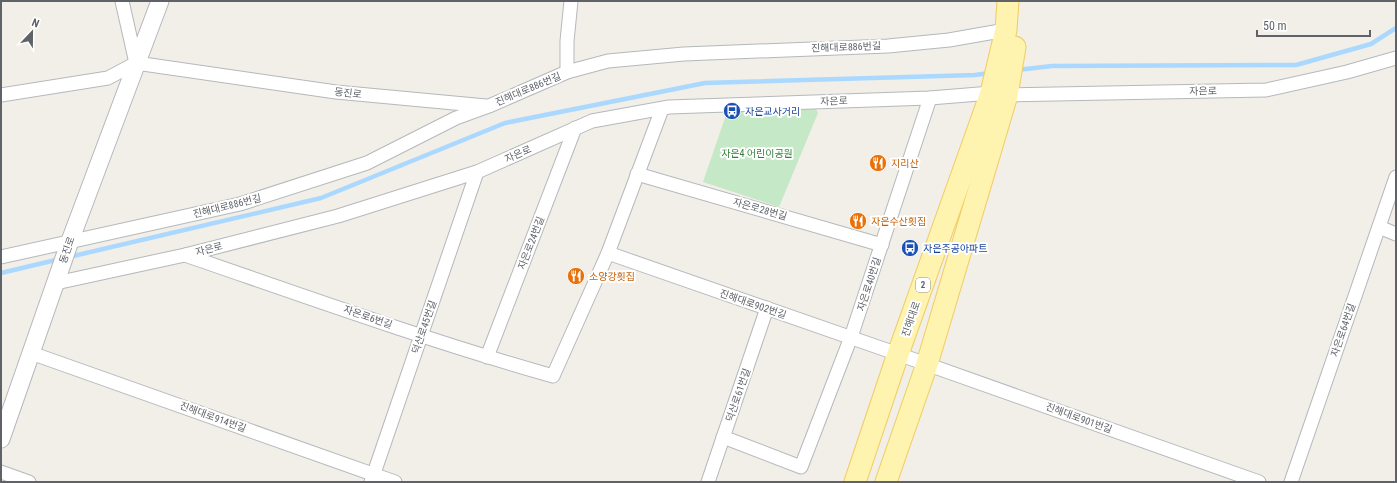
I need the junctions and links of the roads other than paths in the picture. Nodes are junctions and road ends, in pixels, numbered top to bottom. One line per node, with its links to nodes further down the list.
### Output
1 (122, 1): 9 (street)
2 (160, 1): 9 (street, 동진로)
3 (571, 1): 10 (street)
4 (1008, 1): 6 (main road, 2)
5 (1022, 1): 7 (main road, 2)
6 (1006, 30): 7 (main road, 2); 10 (street, 진해대로886번길)
7 (1007, 54): 11 (main road, 2)
8 (1396, 58): 11 (street, 자은로)
9 (136, 63): 12 (street); 14 (street, 동진로); 22 (street, 동진로)
10 (567, 72): 14 (street, 진해대로886번길)
11 (999, 92): 13 (street, 자은로); 32 (main road, 진해대로 / 2); 34 (main road, 2)
12 (1, 95)
13 (930, 98): 15 (street, 자은로); 23 (street, 자은로40번길)
14 (489, 106): 22 (street, 진해대로886번길)
15 (662, 109): 16 (street, 자은로); 18 (street)
16 (575, 128): 17 (street, 자은로); 33 (street, 자은로24번길)
17 (477, 172): 25 (street, 자은로); 29 (street, 덕산로45번길)
18 (637, 174): 23 (street, 자은로28번길); 24 (street)
19 (1396, 177): 20 (street, 자은로64번길)
20 (1379, 228): 21 (street); 45 (street, 자은로64번길)
21 (1396, 234)
22 (70, 241): 26 (street, 진해대로886번길); 27 (street, 동진로)
23 (882, 245): 30 (street, 자은로40번길)
24 (608, 253): 28 (street, 진해대로902번길); 33 (street, 자은로6번길)
25 (185, 255): 27 (street, 자은로); 29 (street, 자은로6번길)
26 (1, 257)
27 (56, 283): 31 (street, 동진로)
28 (767, 308): 30 (street, 진해대로902번길); 35 (street, 덕산로61번길)
29 (421, 336): 33 (street, 자은로6번길); 38 (street, 덕산로45번길)
30 (851, 337): 32 (street, 진해대로902번길); 35 (street, 자은로40번길)
31 (31, 353): 36 (street, 동진로); 38 (street, 진해대로914번길)
32 (898, 354): 34 (street, 진해대로901번길); 42 (main road, 진해대로 / 2)
33 (487, 357)
34 (926, 364): 43 (main road, 2); 44 (street, 진해대로901번길)
35 (723, 437): 41 (street, 덕산로61번길)
36 (1, 439)
37 (1, 472): 39 (street)
38 (373, 478): 40 (street, 진해대로914번길)
39 (29, 482)
40 (395, 482)
41 (708, 482)
42 (855, 482)
43 (886, 482)
44 (1259, 482)
45 (1291, 482)

